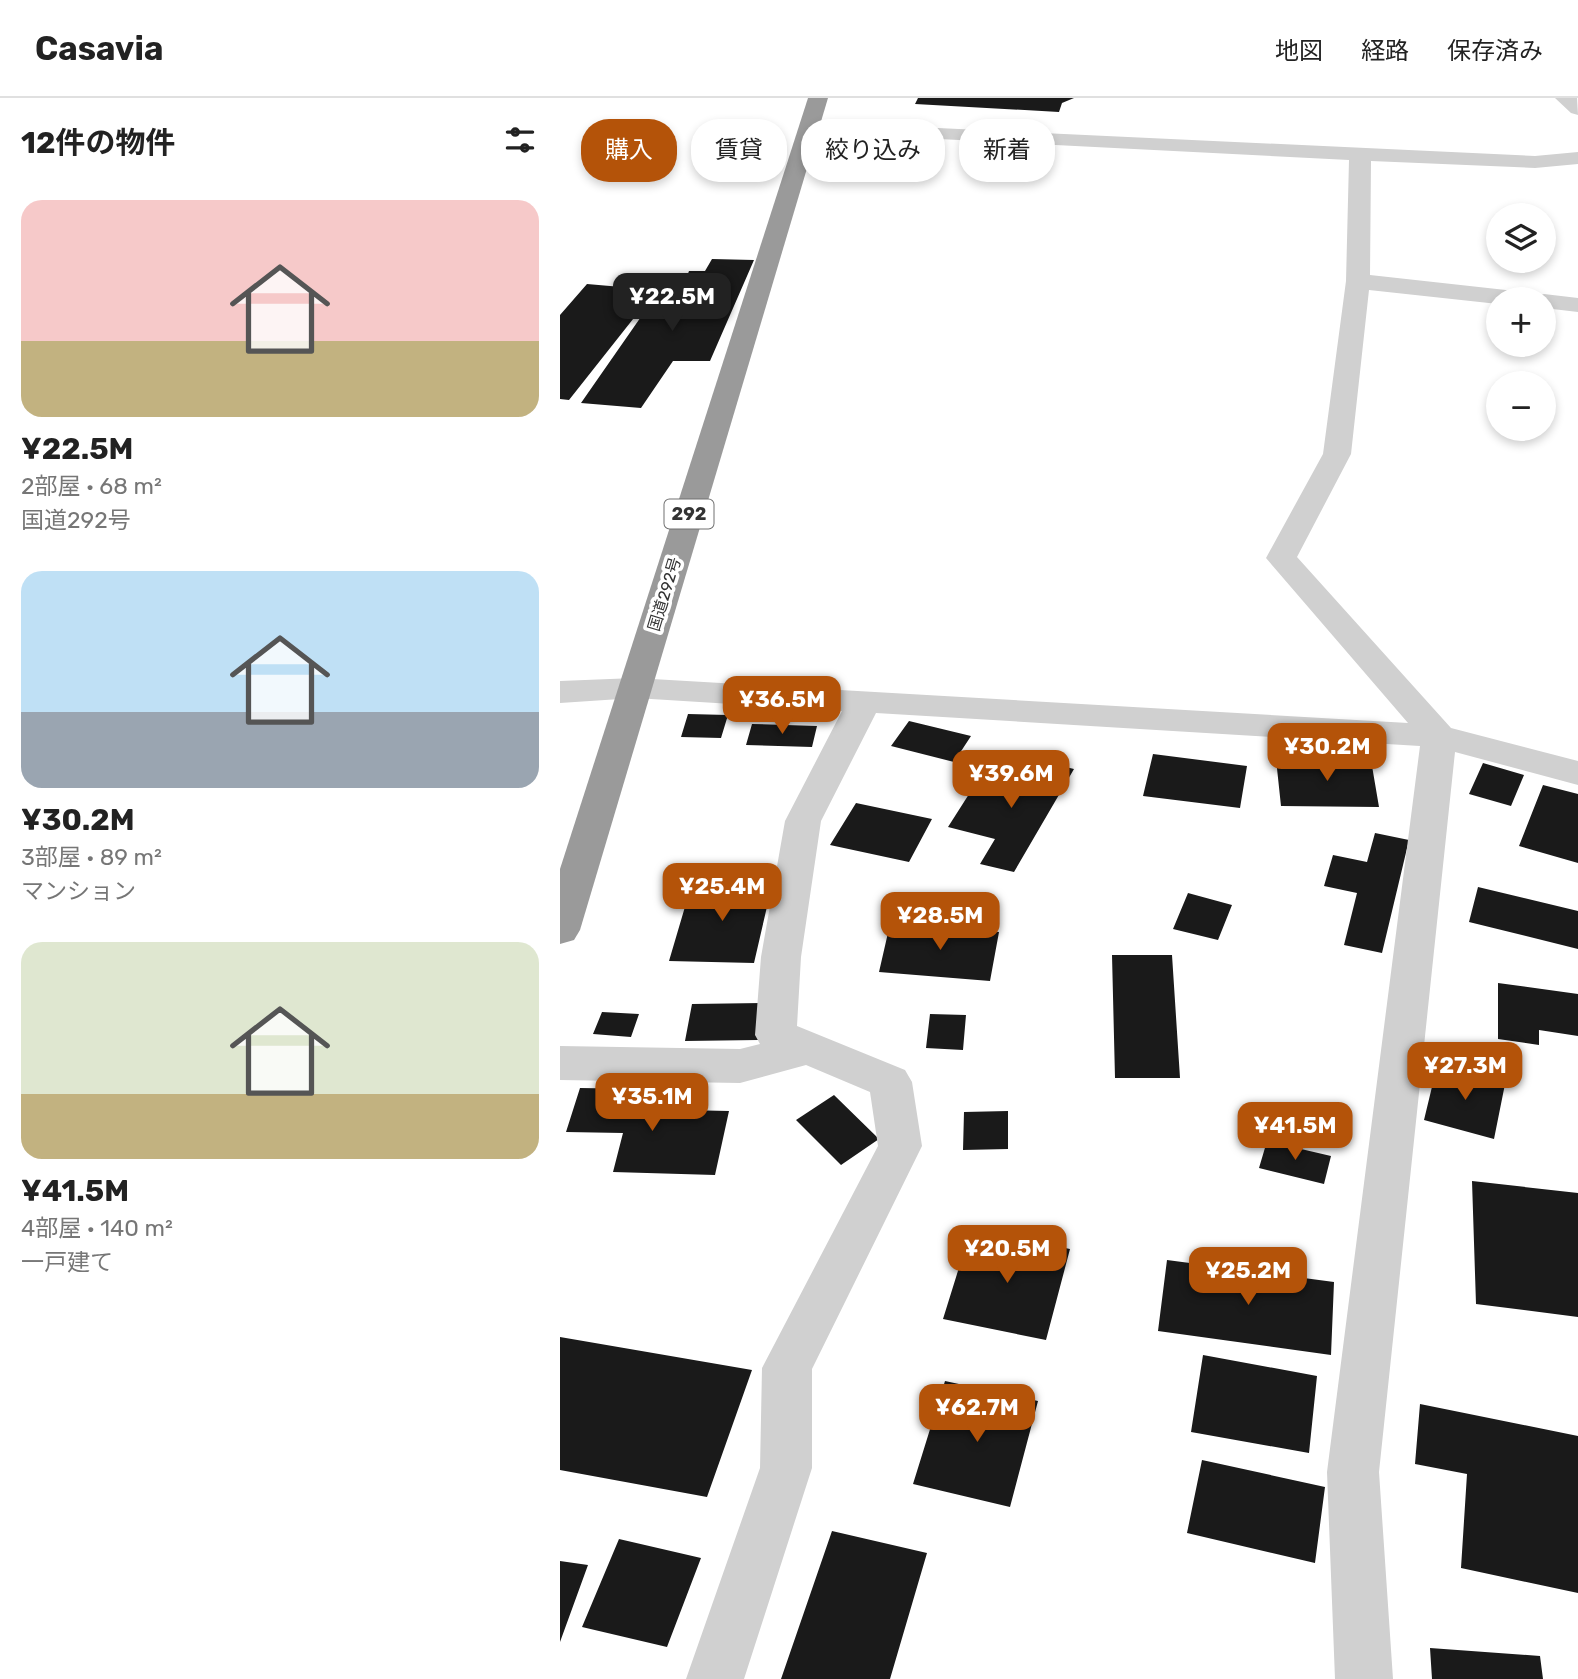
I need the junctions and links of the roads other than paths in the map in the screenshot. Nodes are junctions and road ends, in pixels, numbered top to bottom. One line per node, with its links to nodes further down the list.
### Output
1 (818, 98): 4 (highway, 国道292号 / 292)
2 (1565, 98): 3 (street)
3 (1578, 109)
4 (812, 119)
5 (945, 134): 6 (street)
6 (1360, 153): 8 (street); 9 (street)
7 (801, 154): 13 (highway, 国道292号 / 292)
8 (1578, 158)
9 (1358, 281): 10 (street); 16 (street)
10 (1486, 295)
11 (1556, 302): 12 (street)
12 (1578, 305)
13 (635, 688): 14 (street); 15 (street); 18 (highway, 国道292号 / 292)
14 (560, 692)
15 (864, 702): 16 (street); 19 (street)
16 (1438, 736): 17 (street); 22 (street)
17 (1578, 773)
18 (560, 930)
19 (808, 1048): 20 (street); 21 (street)
20 (560, 1063)
21 (715, 1679)
22 (1364, 1679)

